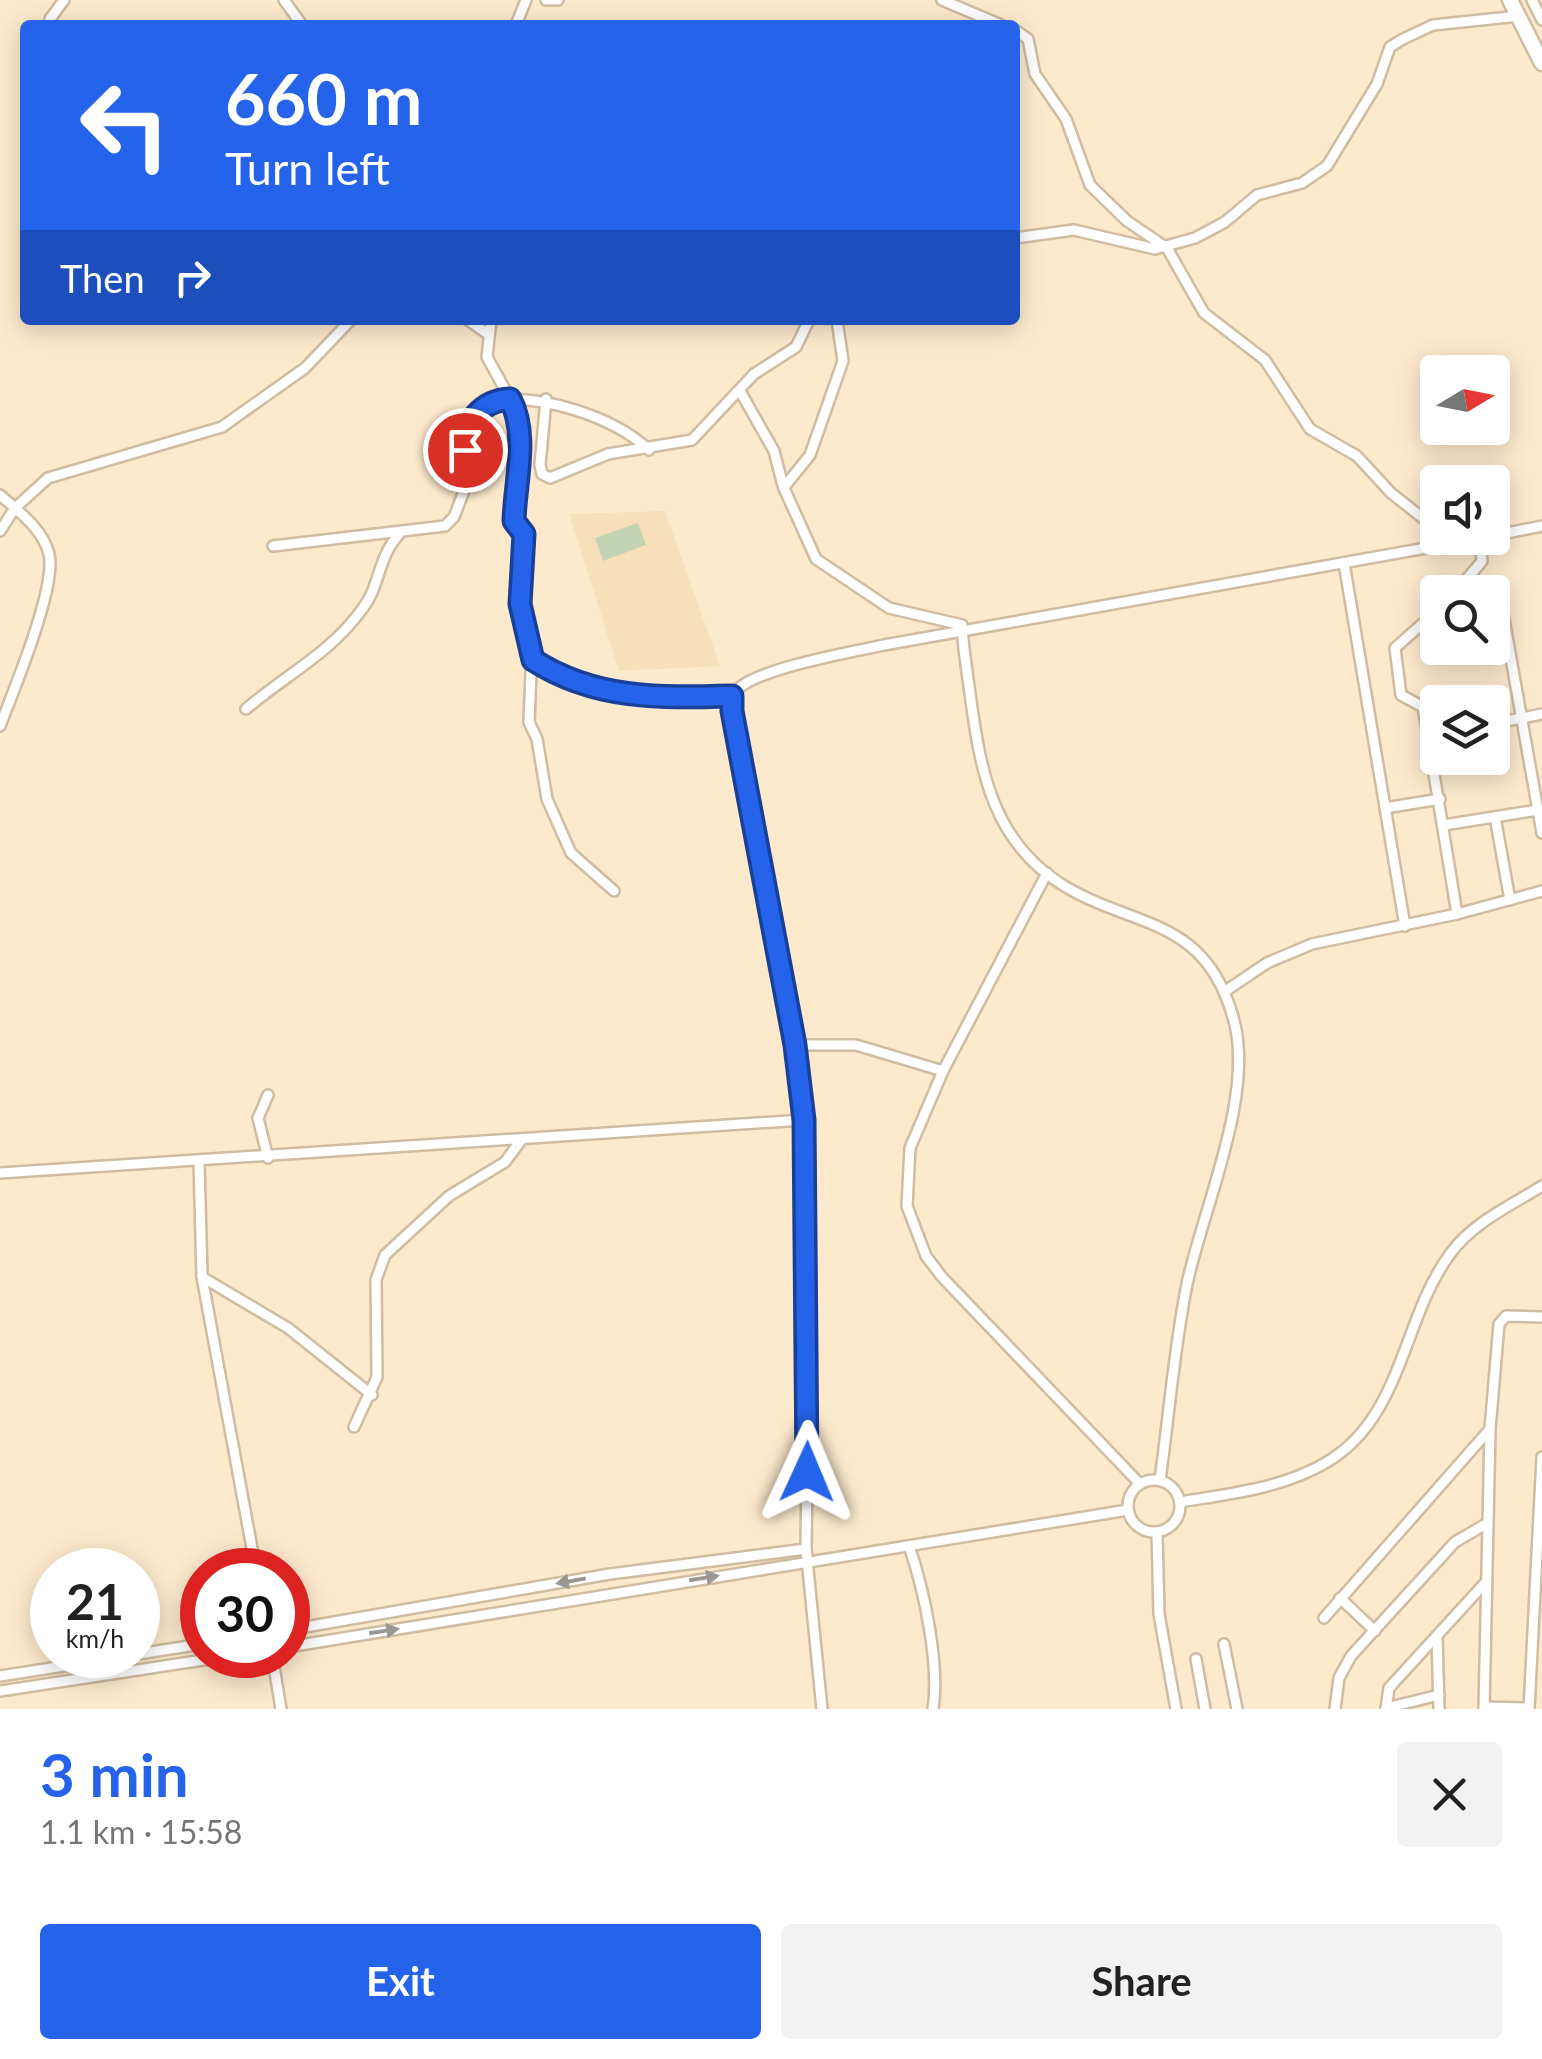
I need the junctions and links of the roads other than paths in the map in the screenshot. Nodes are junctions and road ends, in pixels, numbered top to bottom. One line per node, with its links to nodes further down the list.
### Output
1 (64, 0): 10 (street)
2 (546, 0): 3 (street)
3 (558, 0)
4 (942, 0): 8 (street)
5 (970, 0): 8 (street)
6 (1510, 0): 9 (main road)
7 (1532, 0): 12 (street)
8 (968, 12): 11 (street)
9 (1519, 16): 14 (main road); 16 (street)
10 (50, 19)
11 (989, 20)
12 (1542, 20)
13 (1020, 33): 16 (street)
14 (1542, 62)
15 (1020, 237): 16 (street)
16 (1168, 248): 30 (street)
17 (345, 325): 29 (street)
18 (475, 325): 22 (street)
19 (490, 325): 22 (street)
20 (807, 325): 23 (street)
21 (838, 325): 27 (street)
22 (488, 334): 24 (street)
23 (740, 391): 26 (street); 27 (street)
24 (510, 399): 25 (street); 34 (street); 41 (street)
25 (546, 399): 26 (street); 26 (street)
26 (649, 450)
27 (785, 486): 39 (street)
28 (0, 495): 29 (street)
29 (15, 508): 32 (street); 48 (street)
30 (1420, 516)
31 (1542, 526): 33 (street)
32 (0, 532)
33 (1510, 532)
34 (400, 533): 35 (street); 44 (street)
35 (274, 546)
36 (1420, 547): 37 (street)
37 (1344, 563): 39 (street); 53 (street)
38 (1420, 626): 43 (street)
39 (962, 633): 42 (street); 58 (street)
40 (1510, 654): 46 (street)
41 (533, 660): 42 (street); 59 (street)
42 (732, 696): 65 (street)
43 (1420, 705)
44 (246, 709)
45 (1542, 714): 46 (street)
46 (1521, 718): 47 (street); 50 (street)
47 (1510, 720)
48 (0, 726)
49 (1542, 766): 50 (street)
50 (1530, 768): 54 (street)
51 (1438, 775): 52 (street)
52 (1440, 799): 53 (street); 56 (street)
53 (1385, 808): 63 (street)
54 (1538, 810): 55 (street); 57 (street)
55 (1496, 816): 56 (street); 61 (street)
56 (1444, 825): 62 (street)
57 (1542, 833)
58 (1047, 873): 64 (street); 66 (street)
59 (614, 891)
60 (1542, 891): 61 (street)
61 (1510, 900): 62 (street)
62 (1457, 914): 63 (street)
63 (1405, 926): 64 (street)
64 (1224, 992): 80 (street)
65 (795, 1045): 66 (street); 68 (street)
66 (943, 1070): 81 (street)
67 (268, 1095): 70 (street)
68 (804, 1120): 69 (street); 88 (street)
69 (522, 1138): 70 (street); 76 (street)
70 (268, 1158): 71 (street)
71 (199, 1162): 72 (street); 74 (street)
72 (0, 1173)
73 (1542, 1186): 82 (street)
74 (202, 1277): 76 (street); 87 (street)
75 (1542, 1317): 78 (street)
76 (372, 1395): 77 (street)
77 (354, 1427)
78 (1490, 1429): 84 (street); 91 (street)
79 (1542, 1457): 115 (street)
80 (1160, 1480): 81 (street); 82 (street)
81 (1140, 1484): 83 (street)
82 (1180, 1502): 85 (street)
83 (1128, 1510): 85 (street); 86 (street)
84 (1486, 1524): 90 (street); 94 (street)
85 (1157, 1532): 110 (street)
86 (909, 1546): 89 (street); 109 (street)
87 (252, 1548)
88 (806, 1549): 89 (street); 93 (street, one-way to 93)
89 (807, 1561): 96 (street, one-way to 89); 108 (street)
90 (1485, 1583): 95 (street); 106 (street)
91 (1340, 1598): 92 (street); 94 (street)
92 (1324, 1618)
93 (310, 1626)
94 (1375, 1631): 113 (street)
95 (1437, 1636): 104 (street); 105 (street)
96 (310, 1643)
97 (1224, 1644): 112 (street)
98 (1196, 1659): 111 (street)
99 (180, 1664): 103 (street)
100 (30, 1671): 101 (street)
101 (0, 1676)
102 (276, 1678): 107 (street)
103 (0, 1691)
104 (1439, 1695): 105 (street); 114 (street)
105 (1386, 1708)
106 (1484, 1708): 115 (street)
107 (282, 1709)
108 (822, 1709)
109 (933, 1709)
110 (1176, 1709)
111 (1205, 1709)
112 (1237, 1709)
113 (1334, 1709)
114 (1439, 1709)
115 (1530, 1709)

